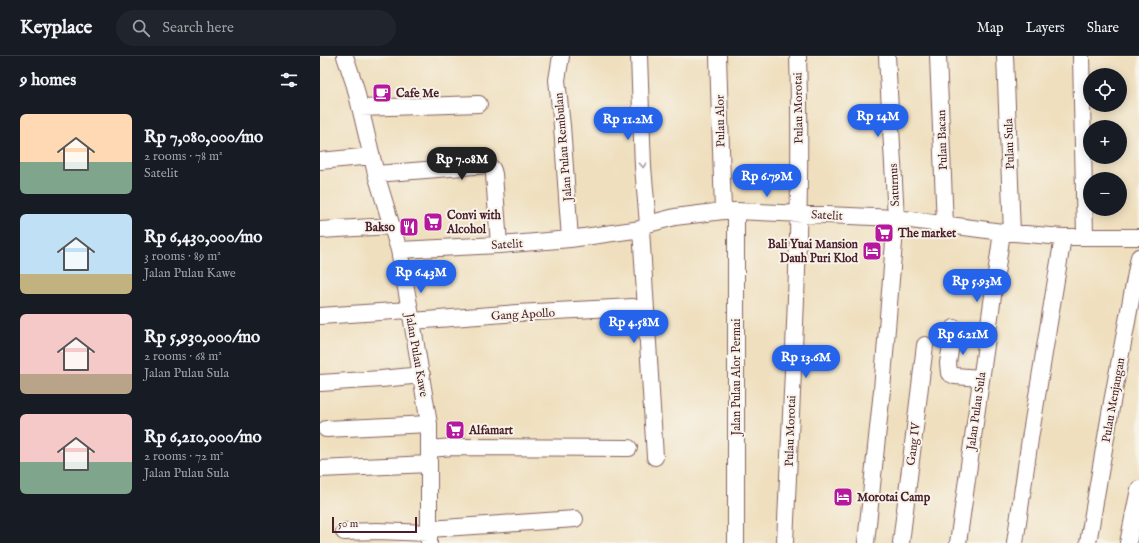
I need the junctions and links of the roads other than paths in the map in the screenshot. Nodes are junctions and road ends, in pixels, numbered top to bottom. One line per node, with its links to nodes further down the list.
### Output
1 (345, 56): 11 (street, Jalan Pulau Kawe)
2 (562, 56): 26 (street, Jalan Pulau Rembulan)
3 (639, 56): 20 (street, one-way to 20)
4 (718, 56): 15 (street, Pulau Alor)
5 (798, 56): 16 (street, Pulau Morotai)
6 (887, 56): 17 (street, Saturnus)
7 (938, 56): 18 (street, Pulau Bacan)
8 (1006, 56): 22 (street, Pulau Sula)
9 (1081, 56): 23 (street)
10 (479, 104): 11 (street)
11 (360, 108): 12 (street, Jalan Pulau Kawe)
12 (372, 156): 13 (street); 14 (street, Jalan Pulau Kawe)
13 (320, 161)
14 (376, 174): 19 (street, Jalan Pulau Kawe); 27 (street)
15 (729, 211): 16 (street, Satelit); 20 (street, Satelit); 48 (street, Jalan Pulau Alor Permai)
16 (799, 213): 17 (street, Satelit); 49 (street, Pulau Morotai)
17 (896, 218): 18 (street, Satelit); 50 (street, Saturnus)
18 (945, 225): 22 (street, Satelit)
19 (391, 226): 21 (street); 28 (street, Jalan Pulau Kawe)
20 (645, 226): 26 (street, Satelit); 42 (street)
21 (320, 230)
22 (1007, 232): 24 (street, Satelit); 36 (street, Jalan Pulau Sula)
23 (1085, 236): 24 (street, Satelit); 25 (street, Satelit)
24 (1063, 237): 53 (street)
25 (1139, 237)
26 (570, 239): 27 (street, Satelit)
27 (499, 245): 28 (street, Satelit)
28 (399, 250): 32 (street, Jalan Pulau Kawe)
29 (1139, 257): 54 (street, Pulau Menjangan)
30 (633, 307): 32 (street, Gang Apollo)
31 (320, 316): 32 (street, Gang Apollo)
32 (411, 316): 35 (street, Jalan Pulau Kawe)
33 (954, 328): 36 (street)
34 (925, 345): 51 (street, Gang IV)
35 (422, 375): 37 (street); 38 (street, Jalan Pulau Kawe)
36 (981, 378): 52 (street, Jalan Pulau Sula)
37 (320, 383)
38 (429, 424): 39 (street); 41 (street, Jalan Pulau Kawe)
39 (326, 429)
40 (629, 448): 41 (street)
41 (429, 457): 43 (street); 47 (street, Jalan Pulau Kawe)
42 (655, 457)
43 (320, 469)
44 (1139, 490): 55 (street)
45 (575, 519): 47 (street)
46 (344, 532): 47 (street)
47 (429, 535)
48 (736, 543)
49 (785, 543)
50 (866, 543)
51 (901, 543)
52 (958, 543)
53 (1015, 543)
54 (1088, 543)
55 (1128, 543)

